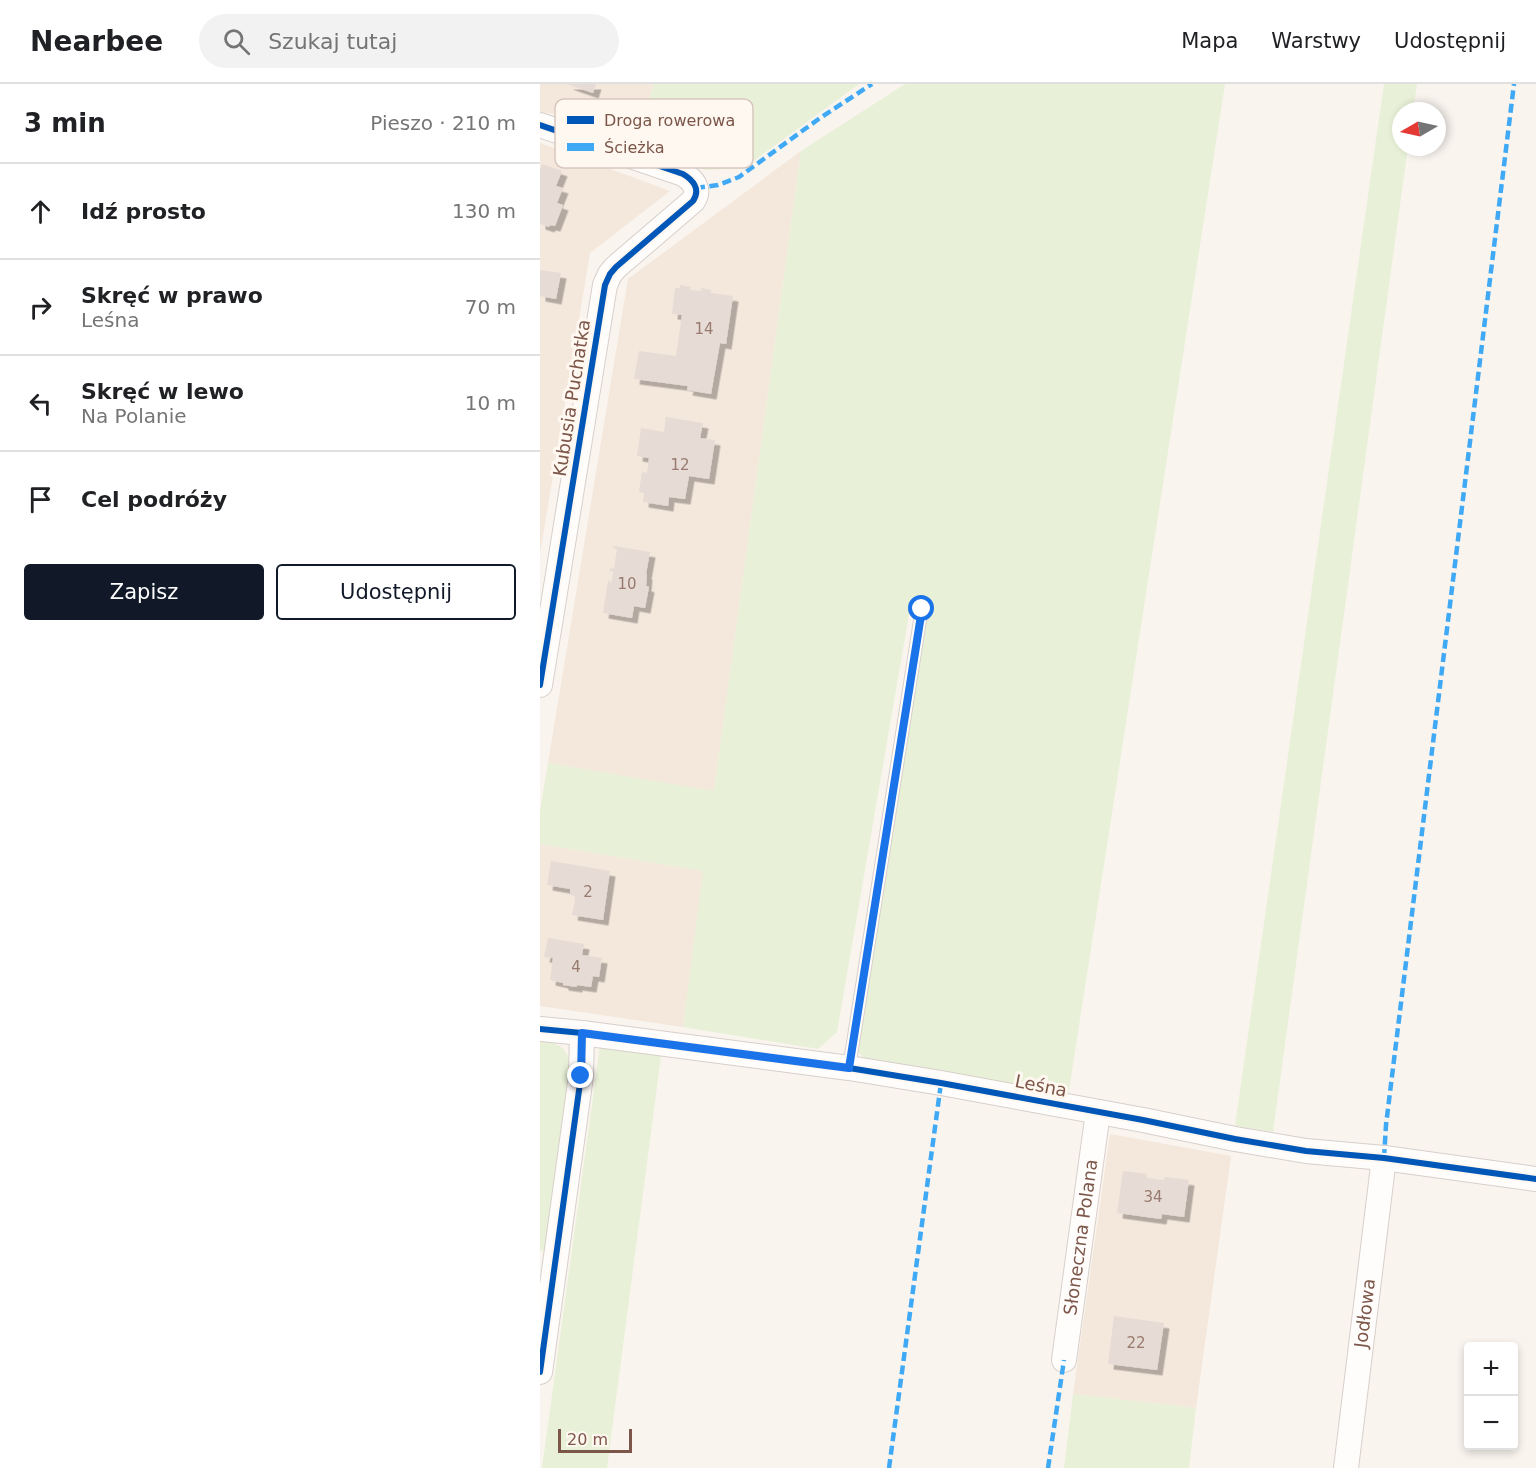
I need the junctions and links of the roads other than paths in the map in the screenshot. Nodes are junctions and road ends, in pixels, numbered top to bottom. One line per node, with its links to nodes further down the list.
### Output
1 (540, 124): 2 (street, Kubusia Puchatka)
2 (555, 129)
3 (666, 168): 5 (street, Kubusia Puchatka)
4 (922, 609): 8 (lane)
5 (540, 685)
6 (540, 1029): 7 (street, Leśna)
7 (582, 1033): 8 (street, Leśna); 13 (street)
8 (849, 1068): 9 (street, Leśna)
9 (1098, 1112): 10 (street, Leśna); 12 (street, Słoneczna Polana)
10 (1384, 1158): 11 (street, Leśna); 14 (street, Jodłowa)
11 (1536, 1179)
12 (1064, 1360)
13 (540, 1372)
14 (1346, 1468)

